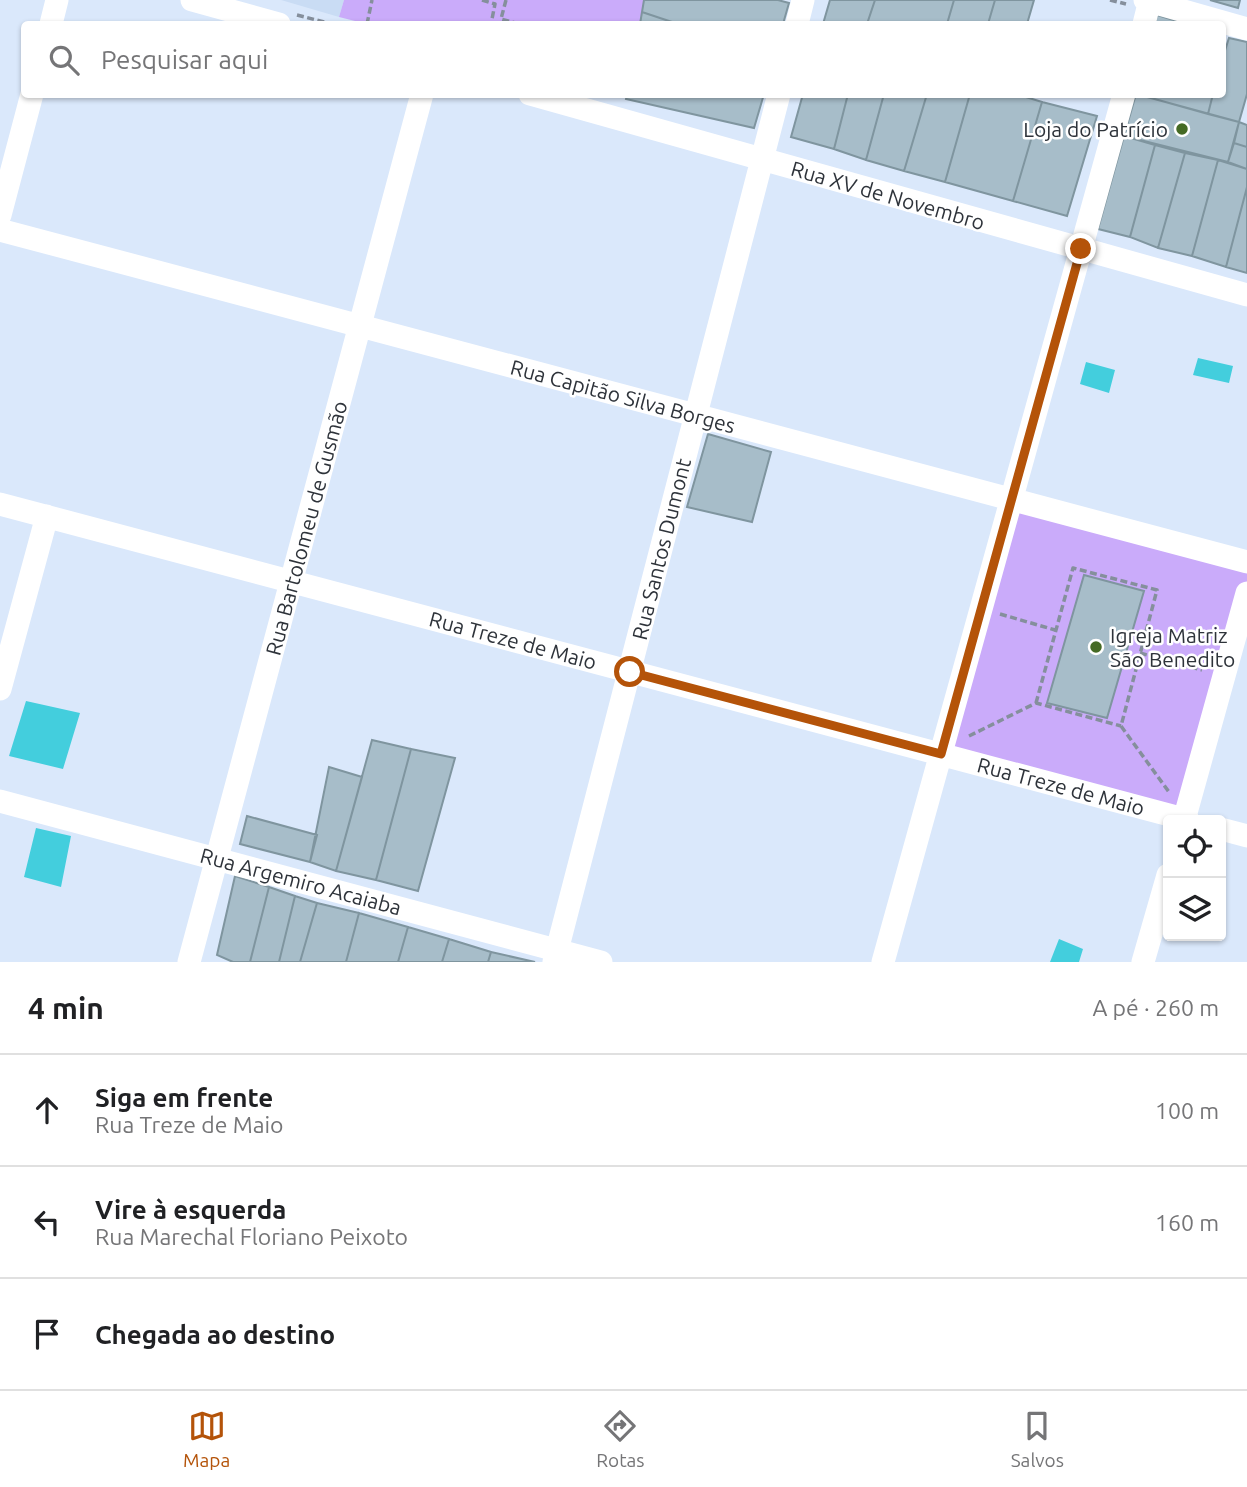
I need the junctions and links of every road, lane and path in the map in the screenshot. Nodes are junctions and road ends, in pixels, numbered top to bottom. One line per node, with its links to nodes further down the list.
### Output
1 (57, 0): 10 (street)
2 (192, 0): 11 (street)
3 (372, 0): 12 (path)
4 (482, 0): 13 (path)
5 (506, 0): 14 (path)
6 (803, 0): 15 (street)
7 (1110, 0): 8 (path)
8 (1121, 0)
9 (1149, 0): 16 (street); 17 (street)
10 (52, 21)
11 (268, 21)
12 (368, 21)
13 (492, 21)
14 (508, 21)
15 (798, 21)
16 (1145, 21)
17 (1220, 21)
18 (1226, 23): 19 (street)
19 (1247, 29)
20 (31, 98): 26 (street)
21 (421, 98): 30 (street, Rua Bartolomeu de Gusmão)
22 (544, 98): 25 (street, Rua XV de Novembro)
23 (778, 98): 25 (street, Rua Santos Dumont)
24 (1123, 98): 28 (street)
25 (762, 159): 28 (street, Rua XV de Novembro); 31 (street, Rua Santos Dumont)
26 (0, 215)
27 (0, 230): 30 (street, Rua Capitão Silva Borges)
28 (1081, 249): 29 (street, Rua XV de Novembro); 32 (street)
29 (1247, 295)
30 (360, 326): 31 (street, Rua Capitão Silva Borges); 36 (street, Rua Bartolomeu de Gusmão)
31 (696, 415): 32 (street, Rua Capitão Silva Borges); 42 (street, Rua Santos Dumont)
32 (1012, 499): 35 (street, Rua Capitão Silva Borges); 49 (street)
33 (0, 504): 34 (street, Rua Treze de Maio)
34 (47, 516): 36 (street, Rua Treze de Maio); 43 (street)
35 (1247, 562)
36 (291, 581): 42 (street, Rua Treze de Maio); 58 (street, Rua Bartolomeu de Gusmão)
37 (1247, 593): 55 (street)
38 (995, 612): 39 (path)
39 (1055, 630): 40 (path); 44 (path)
40 (1140, 653): 41 (path); 45 (path)
41 (1208, 671)
42 (630, 672): 49 (street, Rua Treze de Maio); 60 (street, Rua Santos Dumont)
43 (0, 689)
44 (1036, 703): 45 (path); 47 (path)
45 (1121, 726): 52 (path)
46 (964, 727): 47 (path)
47 (961, 740): 48 (path)
48 (974, 744)
49 (941, 754): 54 (street, Rua Treze de Maio); 63 (street)
50 (1176, 784): 52 (path)
51 (1159, 793): 52 (path)
52 (1172, 797)
53 (0, 801): 58 (street, Rua Argemiro Acaiaba)
54 (1167, 815)
55 (1186, 815)
56 (1226, 830): 57 (street)
57 (1247, 836)
58 (217, 859): 60 (street, Rua Argemiro Acaiaba); 61 (street, Rua Bartolomeu de Gusmão)
59 (1167, 878): 64 (street)
60 (556, 956): 62 (street, Rua Argemiro Acaiaba)
61 (189, 962)
62 (601, 962)
63 (883, 962)
64 (1143, 962)

